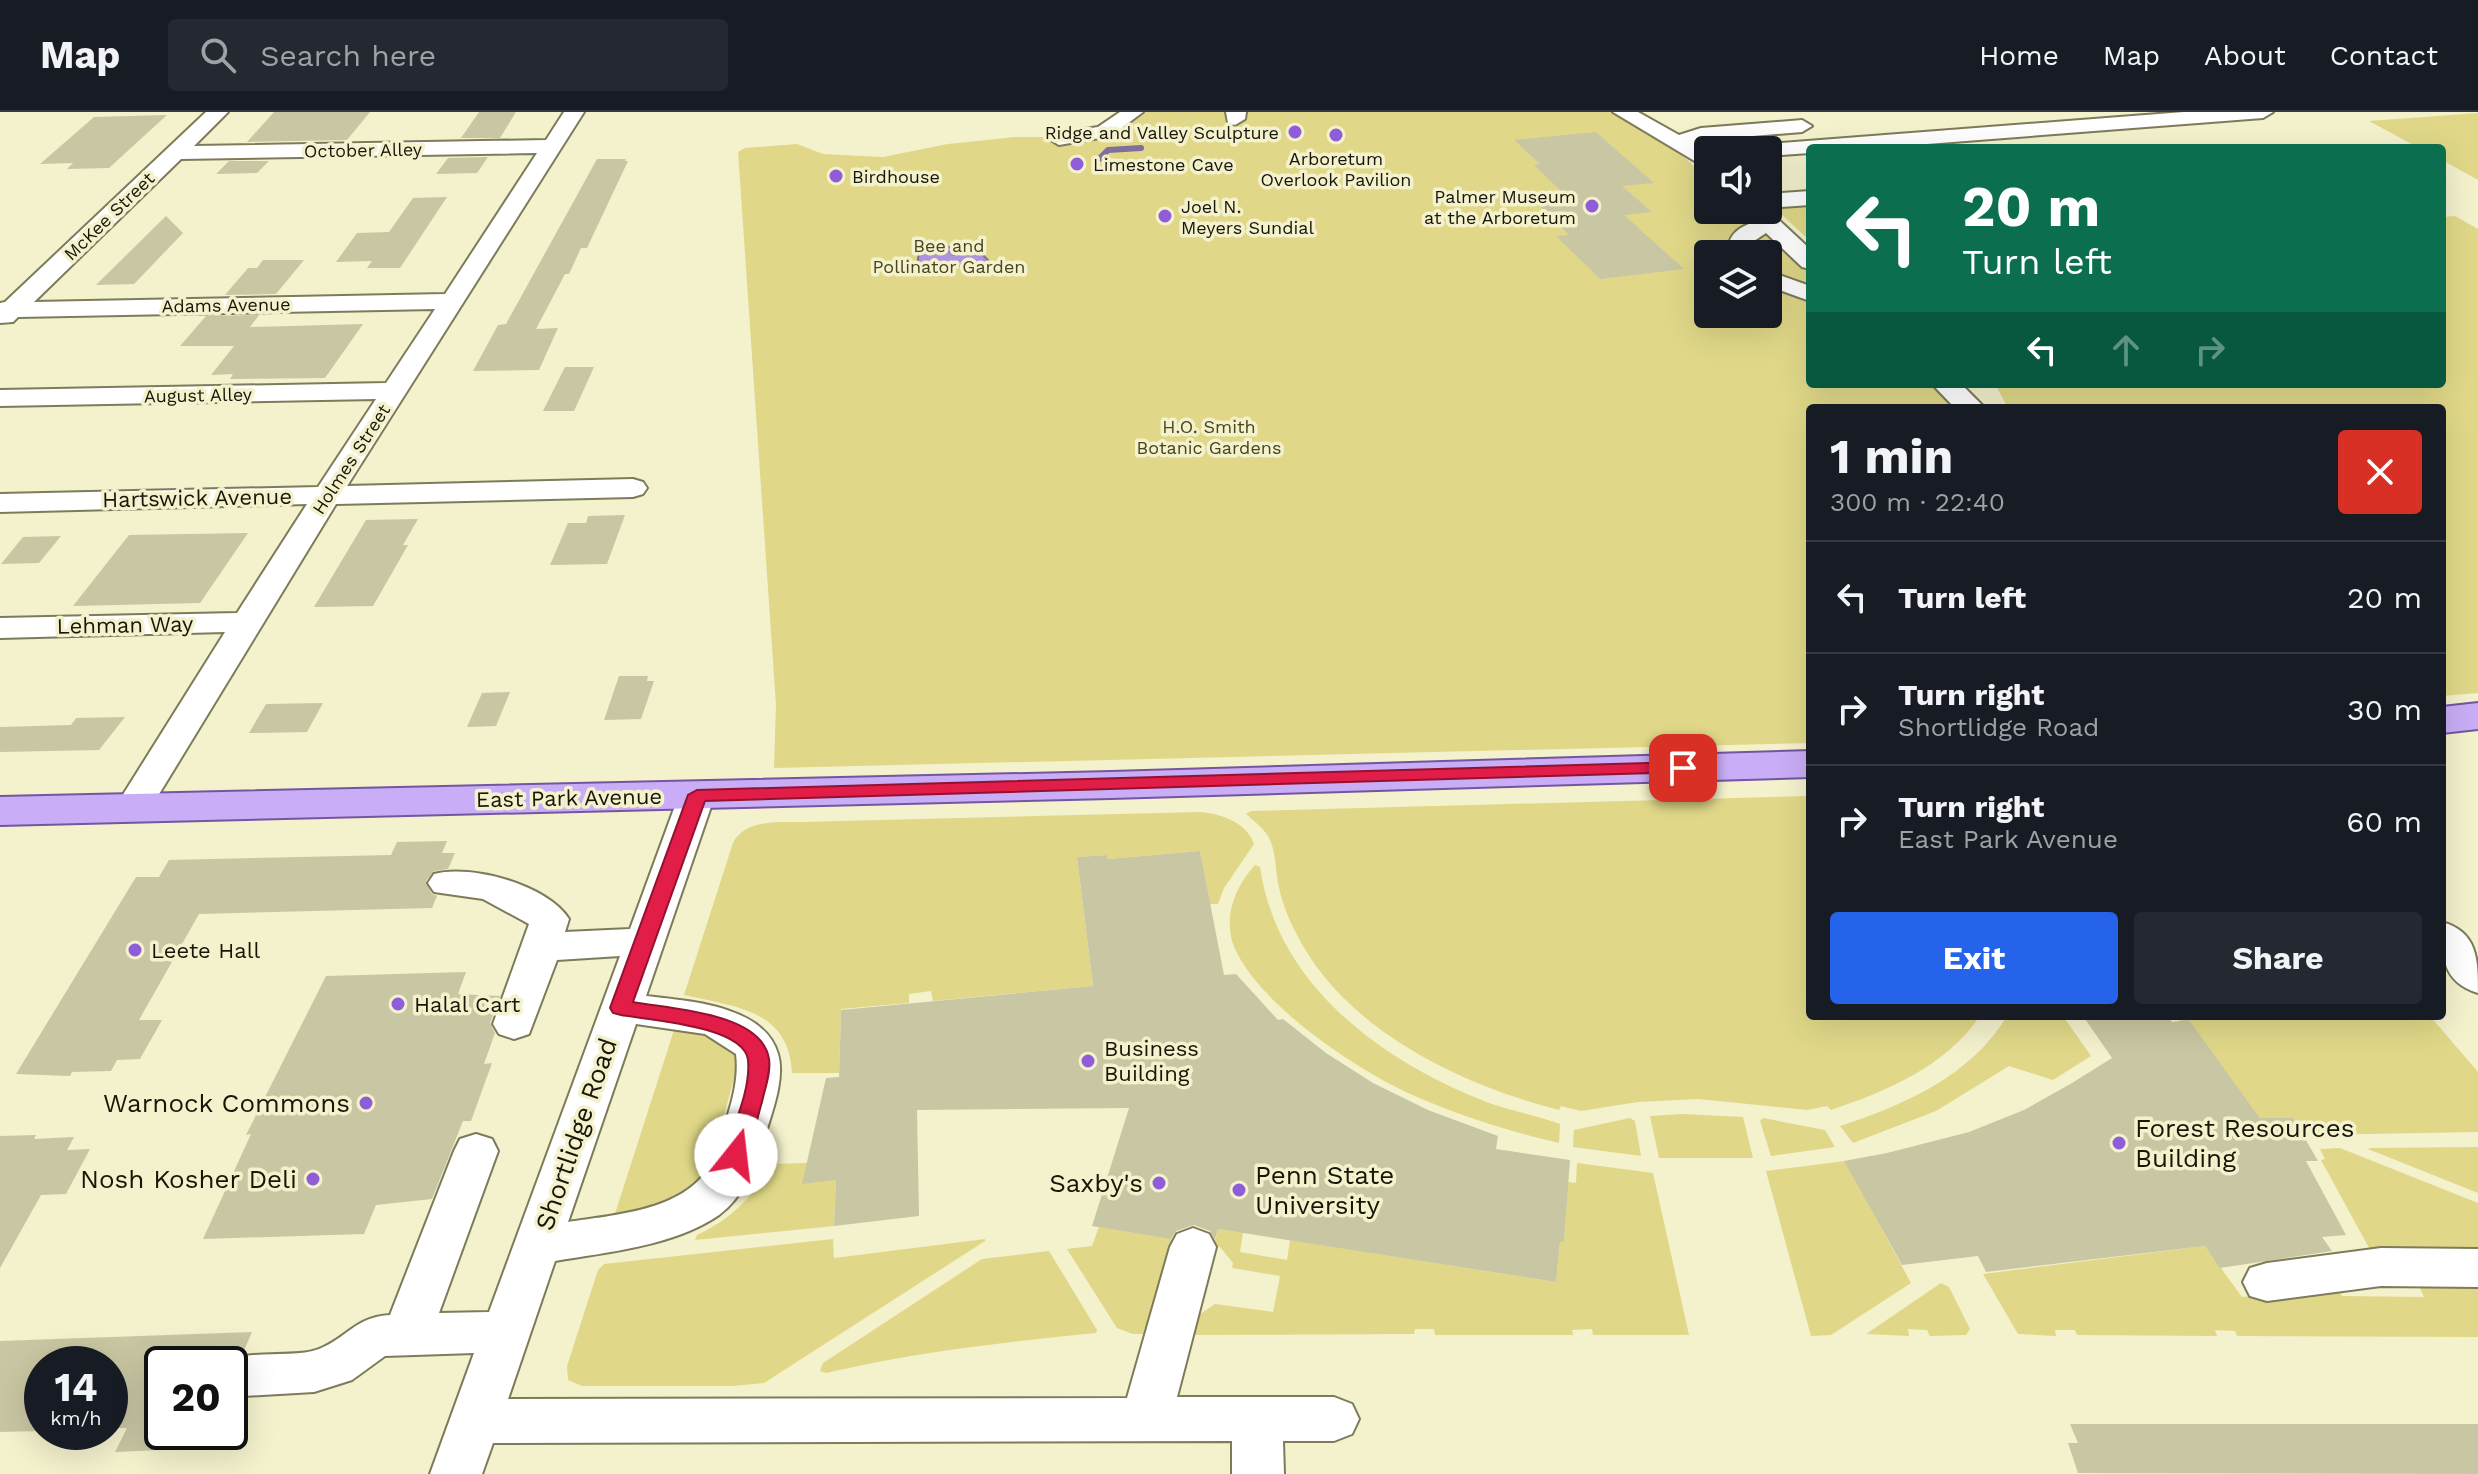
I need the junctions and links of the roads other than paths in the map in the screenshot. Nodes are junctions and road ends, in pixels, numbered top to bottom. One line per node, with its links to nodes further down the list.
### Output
1 (218, 112): 15 (street, McKee Street)
2 (574, 112): 12 (street, Holmes Street)
3 (1133, 112): 9 (street)
4 (1623, 112): 10 (street)
5 (2263, 112): 8 (street)
6 (1876, 121): 8 (street)
7 (1818, 125): 10 (street)
8 (2018, 131): 11 (street)
9 (1059, 139)
10 (1677, 143): 16 (street)
11 (1847, 144)
12 (552, 146): 15 (street, October Alley); 25 (street, Holmes Street)
13 (1806, 147): 14 (street)
14 (1782, 149)
15 (174, 153): 26 (street, McKee Street)
16 (1694, 154)
17 (1806, 199): 18 (street)
18 (1782, 207)
19 (1753, 224): 21 (street)
20 (1775, 224): 22 (street)
21 (1740, 240)
22 (1806, 258)
23 (1782, 283): 24 (street)
24 (1806, 292)
25 (453, 301): 26 (street, Adams Avenue); 28 (street, Holmes Street)
26 (4, 313)
27 (1949, 388): 30 (street)
28 (395, 391): 29 (street, August Alley); 32 (street, Holmes Street)
29 (0, 398)
30 (1967, 404)
31 (633, 488): 32 (street, Hartswick Avenue)
32 (329, 494): 33 (street, Hartswick Avenue); 34 (street, Holmes Street)
33 (0, 503)
34 (249, 622): 35 (street, Lehman Way); 40 (street, Holmes Street)
35 (0, 628)
36 (2478, 716): 37 (main road)
37 (2446, 720)
38 (1806, 764): 39 (main road, East Park Avenue)
39 (697, 795): 40 (main road, East Park Avenue); 44 (street, Shortlidge Road)
40 (132, 809): 41 (main road, East Park Avenue)
41 (0, 811)
42 (447, 883): 45 (street)
43 (2446, 940): 46 (street)
44 (643, 942): 45 (street); 47 (street, Shortlidge Road)
45 (541, 947): 48 (street)
46 (2478, 979)
47 (621, 1008): 50 (street, Shortlidge Road); 50 (street)
48 (514, 1024)
49 (476, 1151): 55 (street)
50 (536, 1246): 54 (street, Shortlidge Road)
51 (1193, 1247): 58 (street)
52 (2478, 1268): 53 (street)
53 (2267, 1282)
54 (506, 1332): 55 (street); 60 (street, Shortlidge Road)
55 (407, 1334): 56 (street)
56 (248, 1375)
57 (1334, 1419): 59 (street)
58 (1146, 1420): 59 (street); 60 (street)
59 (1257, 1420): 62 (street)
60 (474, 1421): 61 (street, Shortlidge Road)
61 (456, 1474)
62 (1258, 1474)

